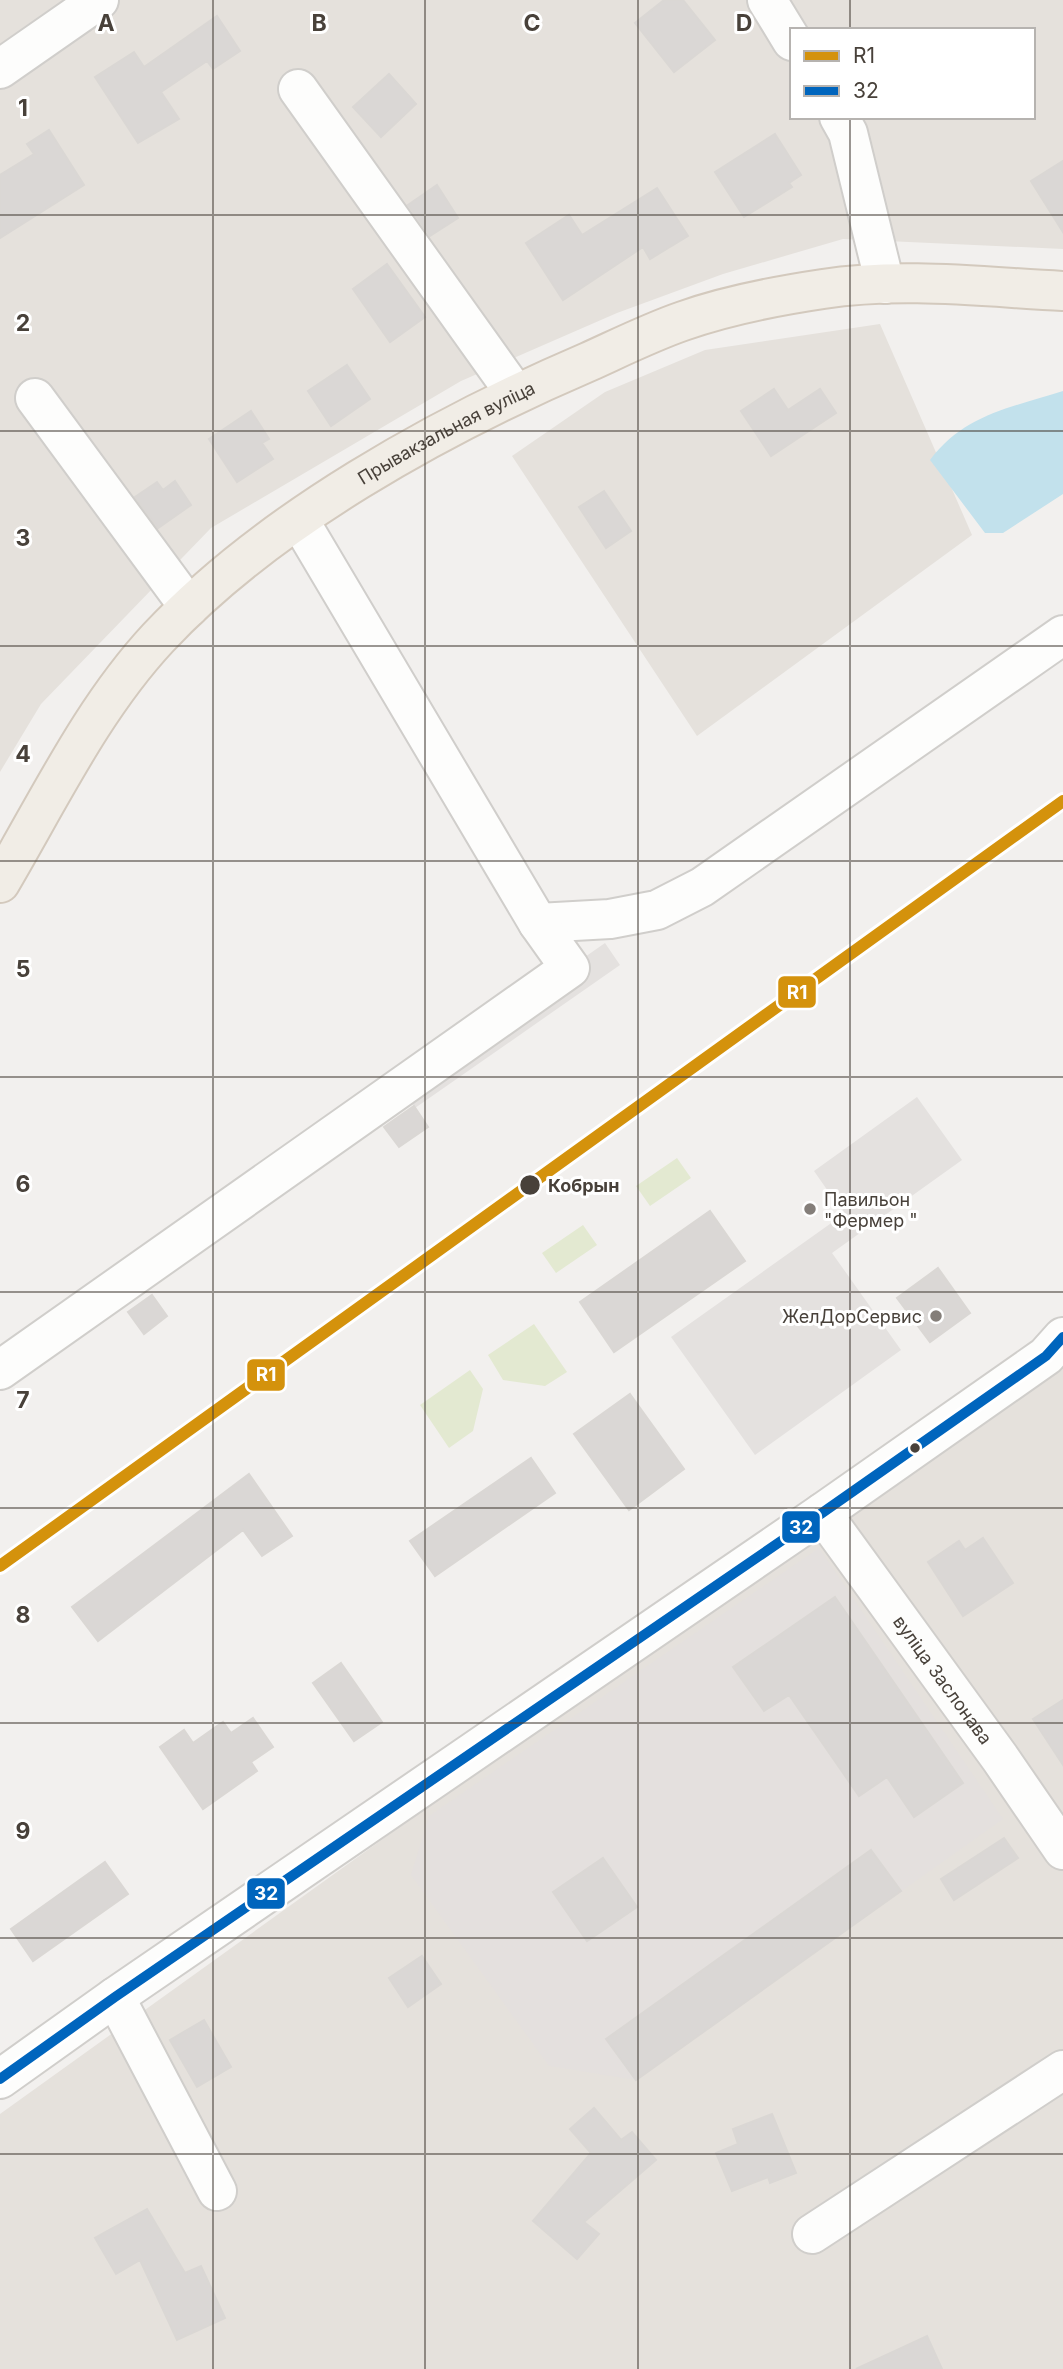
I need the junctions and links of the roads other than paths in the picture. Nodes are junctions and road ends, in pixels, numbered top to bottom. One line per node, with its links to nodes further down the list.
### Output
1 (99, 0): 4 (street)
2 (767, 0): 3 (street)
3 (790, 38)
4 (0, 69)
5 (298, 89): 9 (street)
6 (840, 119): 7 (street)
7 (886, 284): 8 (main road, Прывакзальная вуліца); 9 (main road, Прывакзальная вуліца)
8 (1063, 291)
9 (515, 393): 11 (main road, Прывакзальная вуліца)
10 (35, 398): 12 (street)
11 (299, 520): 12 (main road, Прывакзальная вуліца); 15 (street)
12 (189, 607): 14 (main road, Прывакзальная вуліца)
13 (1063, 635): 15 (street)
14 (0, 883)
15 (538, 923): 17 (street)
16 (1063, 1337): 18 (street)
17 (0, 1370)
18 (822, 1513): 19 (street, вуліца Заслонава); 20 (street)
19 (1063, 1850)
20 (115, 1997): 22 (street); 23 (street)
21 (1063, 2070): 24 (street)
22 (0, 2079)
23 (217, 2191)
24 (812, 2234)

